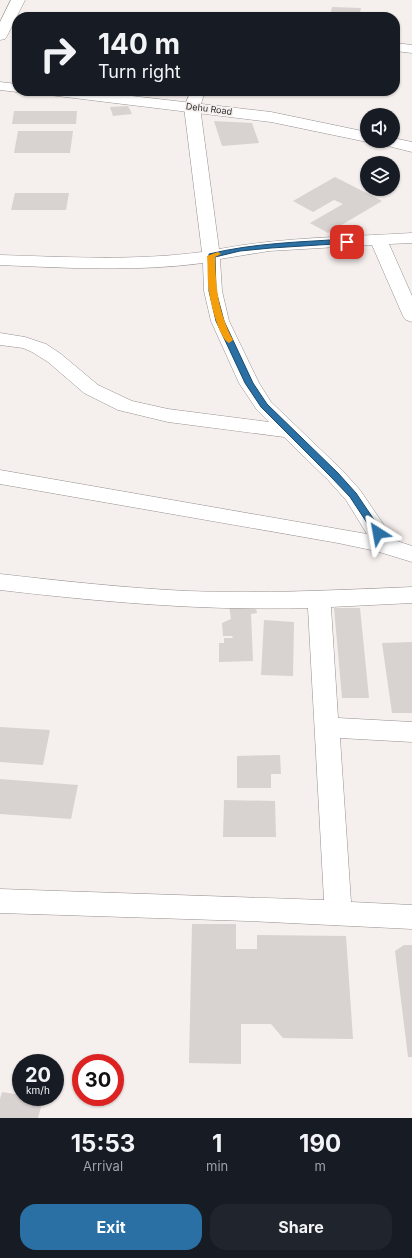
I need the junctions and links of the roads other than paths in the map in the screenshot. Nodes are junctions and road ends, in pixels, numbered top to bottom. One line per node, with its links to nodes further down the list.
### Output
1 (18, 0): 2 (street)
2 (0, 36)
3 (400, 48): 4 (street)
4 (412, 49)
5 (0, 86): 6 (street)
6 (12, 87)
7 (140, 96): 8 (street, Dehu Road)
8 (195, 99): 9 (street, Dehu Road); 14 (street)
9 (360, 136)
10 (400, 144): 11 (street)
11 (412, 147)
12 (412, 238): 13 (street)
13 (378, 240): 14 (street); 16 (street)
14 (211, 256): 15 (street); 18 (street)
15 (0, 260)
16 (412, 316)
17 (0, 339): 18 (street)
18 (290, 431): 20 (street)
19 (0, 477): 20 (street)
20 (386, 545): 21 (street)
21 (412, 554)
22 (0, 582): 24 (street)
23 (412, 595): 24 (street)
24 (319, 600): 25 (street)
25 (327, 727): 26 (street); 28 (street)
26 (412, 732)
27 (0, 901): 28 (street)
28 (338, 914): 29 (street)
29 (412, 917)

